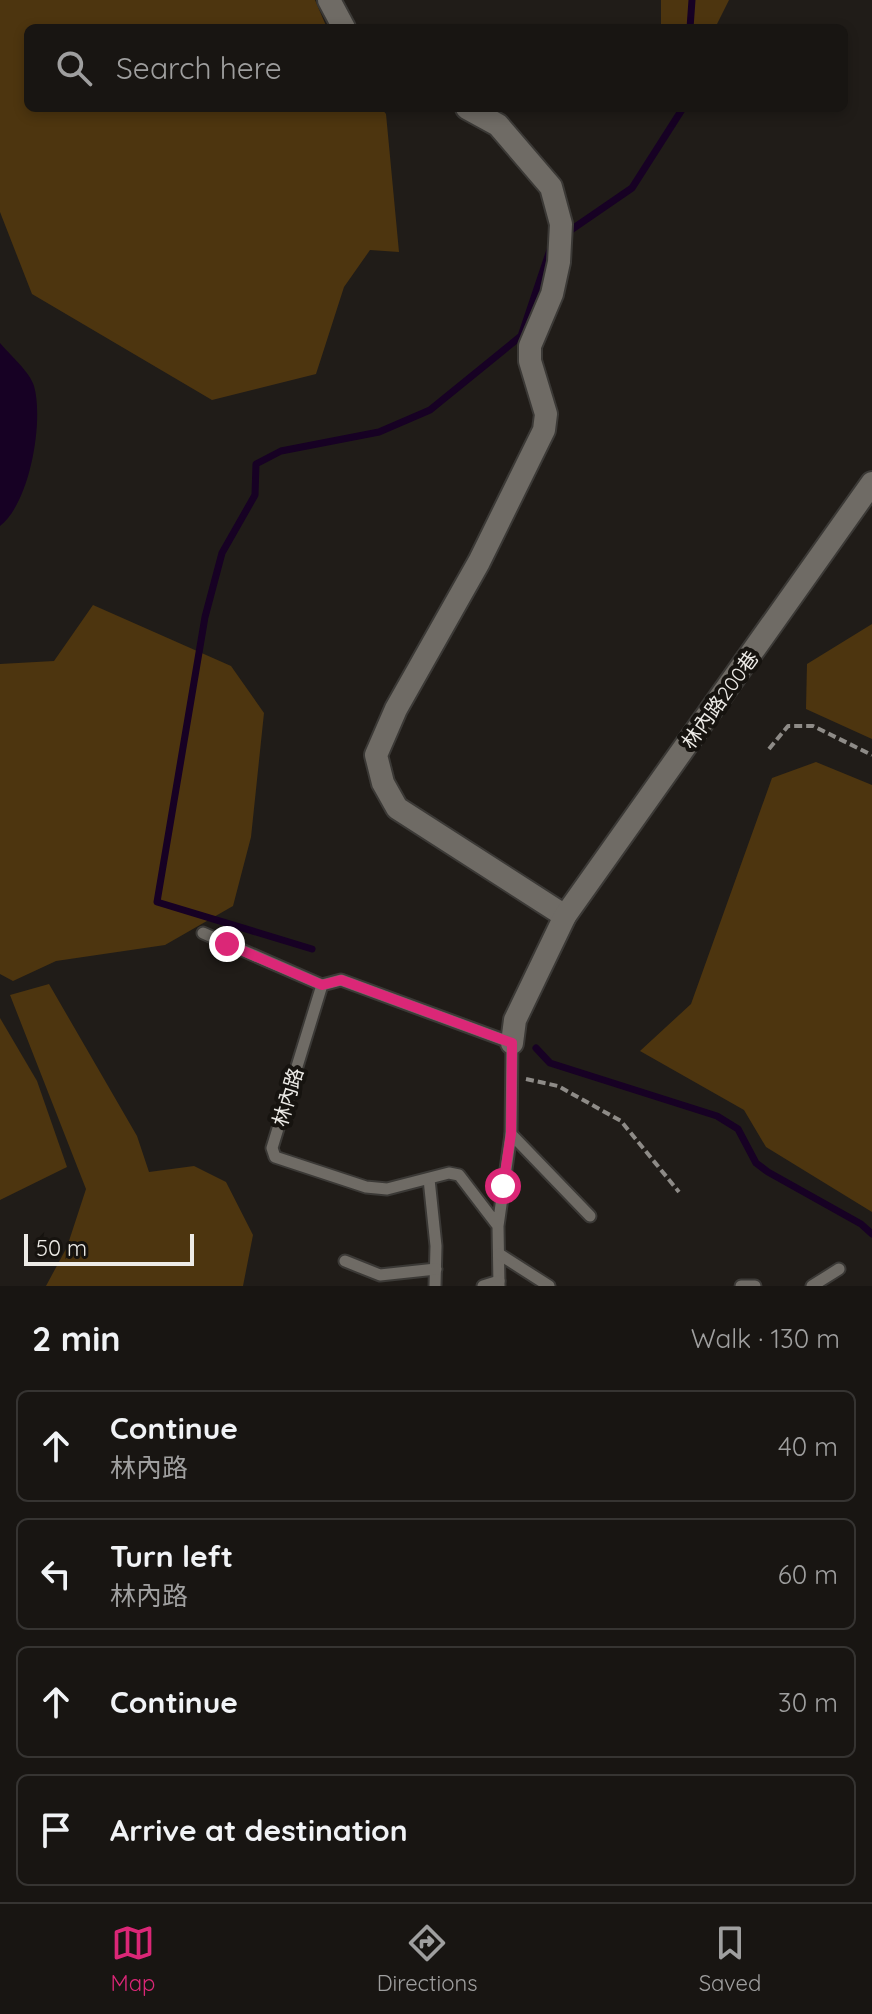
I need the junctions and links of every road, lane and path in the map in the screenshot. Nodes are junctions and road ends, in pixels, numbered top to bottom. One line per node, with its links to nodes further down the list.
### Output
1 (329, 0): 2 (street)
2 (342, 24)
3 (474, 112): 7 (street)
4 (872, 483): 7 (street, 林內路200巷)
5 (769, 749): 6 (path)
6 (872, 755)
7 (565, 916): 10 (street)
8 (203, 933): 9 (lane)
9 (322, 985): 10 (lane); 13 (lane, 林內路)
10 (512, 1043): 11 (lane)
11 (512, 1076): 12 (lane); 14 (path)
12 (511, 1134): 15 (lane); 16 (lane)
13 (429, 1179): 16 (lane, 林內路); 19 (lane)
14 (679, 1192)
15 (590, 1216)
16 (498, 1226): 17 (lane)
17 (499, 1254): 21 (lane); 22 (lane)
18 (345, 1261): 19 (lane)
19 (436, 1269): 23 (lane)
20 (839, 1269): 27 (lane)
21 (499, 1283): 24 (lane)
22 (544, 1285)
23 (435, 1286)
24 (483, 1286)
25 (741, 1286): 26 (lane)
26 (755, 1286)
27 (812, 1286)

